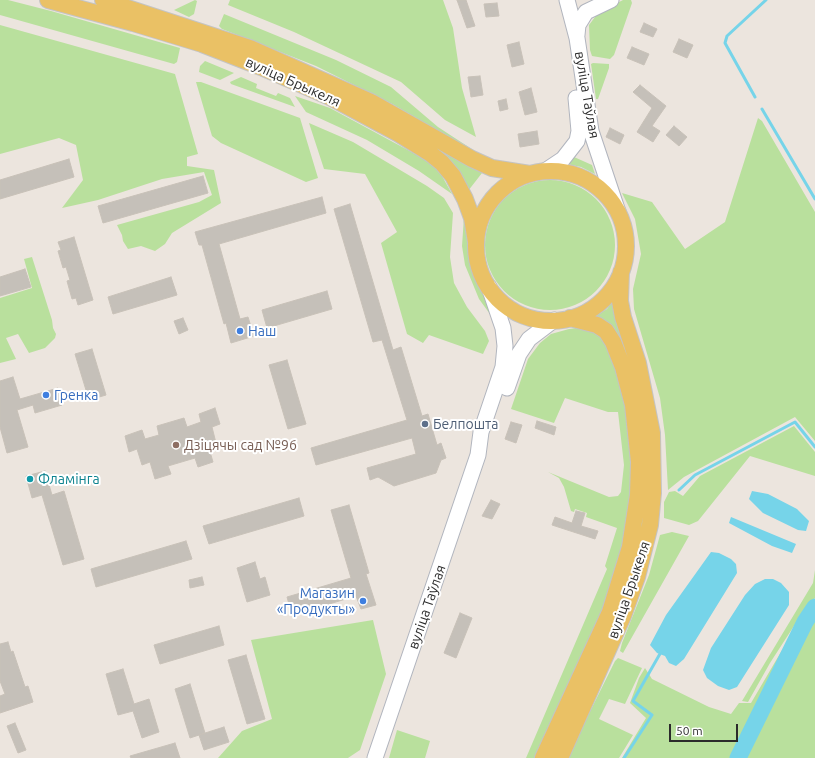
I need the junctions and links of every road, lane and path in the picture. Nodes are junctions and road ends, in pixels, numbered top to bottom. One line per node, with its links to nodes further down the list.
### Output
1 (48, 0): 8 (main road, вуліца Брыкеля)
2 (103, 0): 6 (main road, вуліца Брыкеля)
3 (567, 0): 5 (main road, вуліца Таўлая); 6 (main road, вуліца Таўлая)
4 (611, 0): 5 (main road)
5 (577, 38): 7 (main road, вуліца Таўлая)
6 (538, 172): 7 (main road, вуліца Брыкеля); 8 (main road)
7 (618, 212): 9 (main road)
8 (476, 242): 10 (main road, вуліца Брыкеля)
9 (621, 272): 11 (main road); 16 (main road, вуліца Брыкеля)
10 (489, 287): 12 (main road, вуліца Брыкеля); 13 (main road, вуліца Таўлая)
11 (570, 318): 12 (main road, вуліца Брыкеля); 15 (main road, вуліца Брыкеля)
12 (554, 320): 13 (main road, вуліца Таўлая)
13 (478, 455): 14 (main road, вуліца Таўлая)
14 (375, 758)
15 (543, 758)
16 (560, 758)

